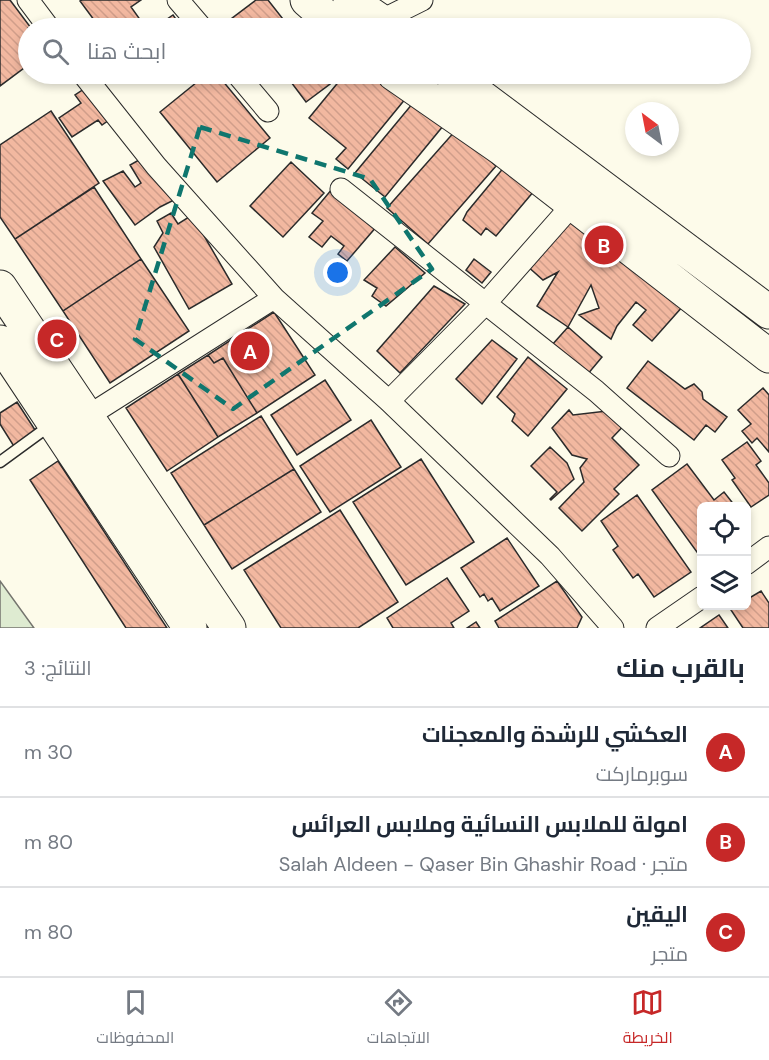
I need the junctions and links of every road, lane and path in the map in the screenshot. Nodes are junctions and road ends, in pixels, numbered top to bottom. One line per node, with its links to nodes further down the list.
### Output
1 (28, 0): 6 (street)
2 (178, 0): 7 (street)
3 (307, 0): 8 (main road)
4 (350, 0): 9 (main road)
5 (422, 0): 10 (street)
6 (42, 18)
7 (193, 18)
8 (328, 18)
9 (375, 18)
10 (395, 18)
11 (91, 84): 19 (street)
12 (245, 84): 15 (street)
13 (408, 84): 17 (main road)
14 (464, 84): 21 (main road)
15 (268, 111)
16 (341, 189): 20 (street)
17 (574, 204): 20 (street); 23 (main road)
18 (0, 287): 25 (main road)
19 (274, 298): 24 (street); 25 (street)
20 (485, 304): 24 (street); 27 (street)
21 (769, 312)
22 (0, 342): 26 (main road)
23 (769, 356)
24 (389, 401): 34 (street)
25 (88, 416): 33 (main road)
26 (54, 422): 28 (lane); 32 (main road)
27 (669, 456)
28 (0, 462)
29 (769, 548): 30 (street)
30 (751, 561)
31 (697, 600): 35 (street)
32 (190, 628)
33 (229, 628)
34 (613, 628)
35 (657, 628)

